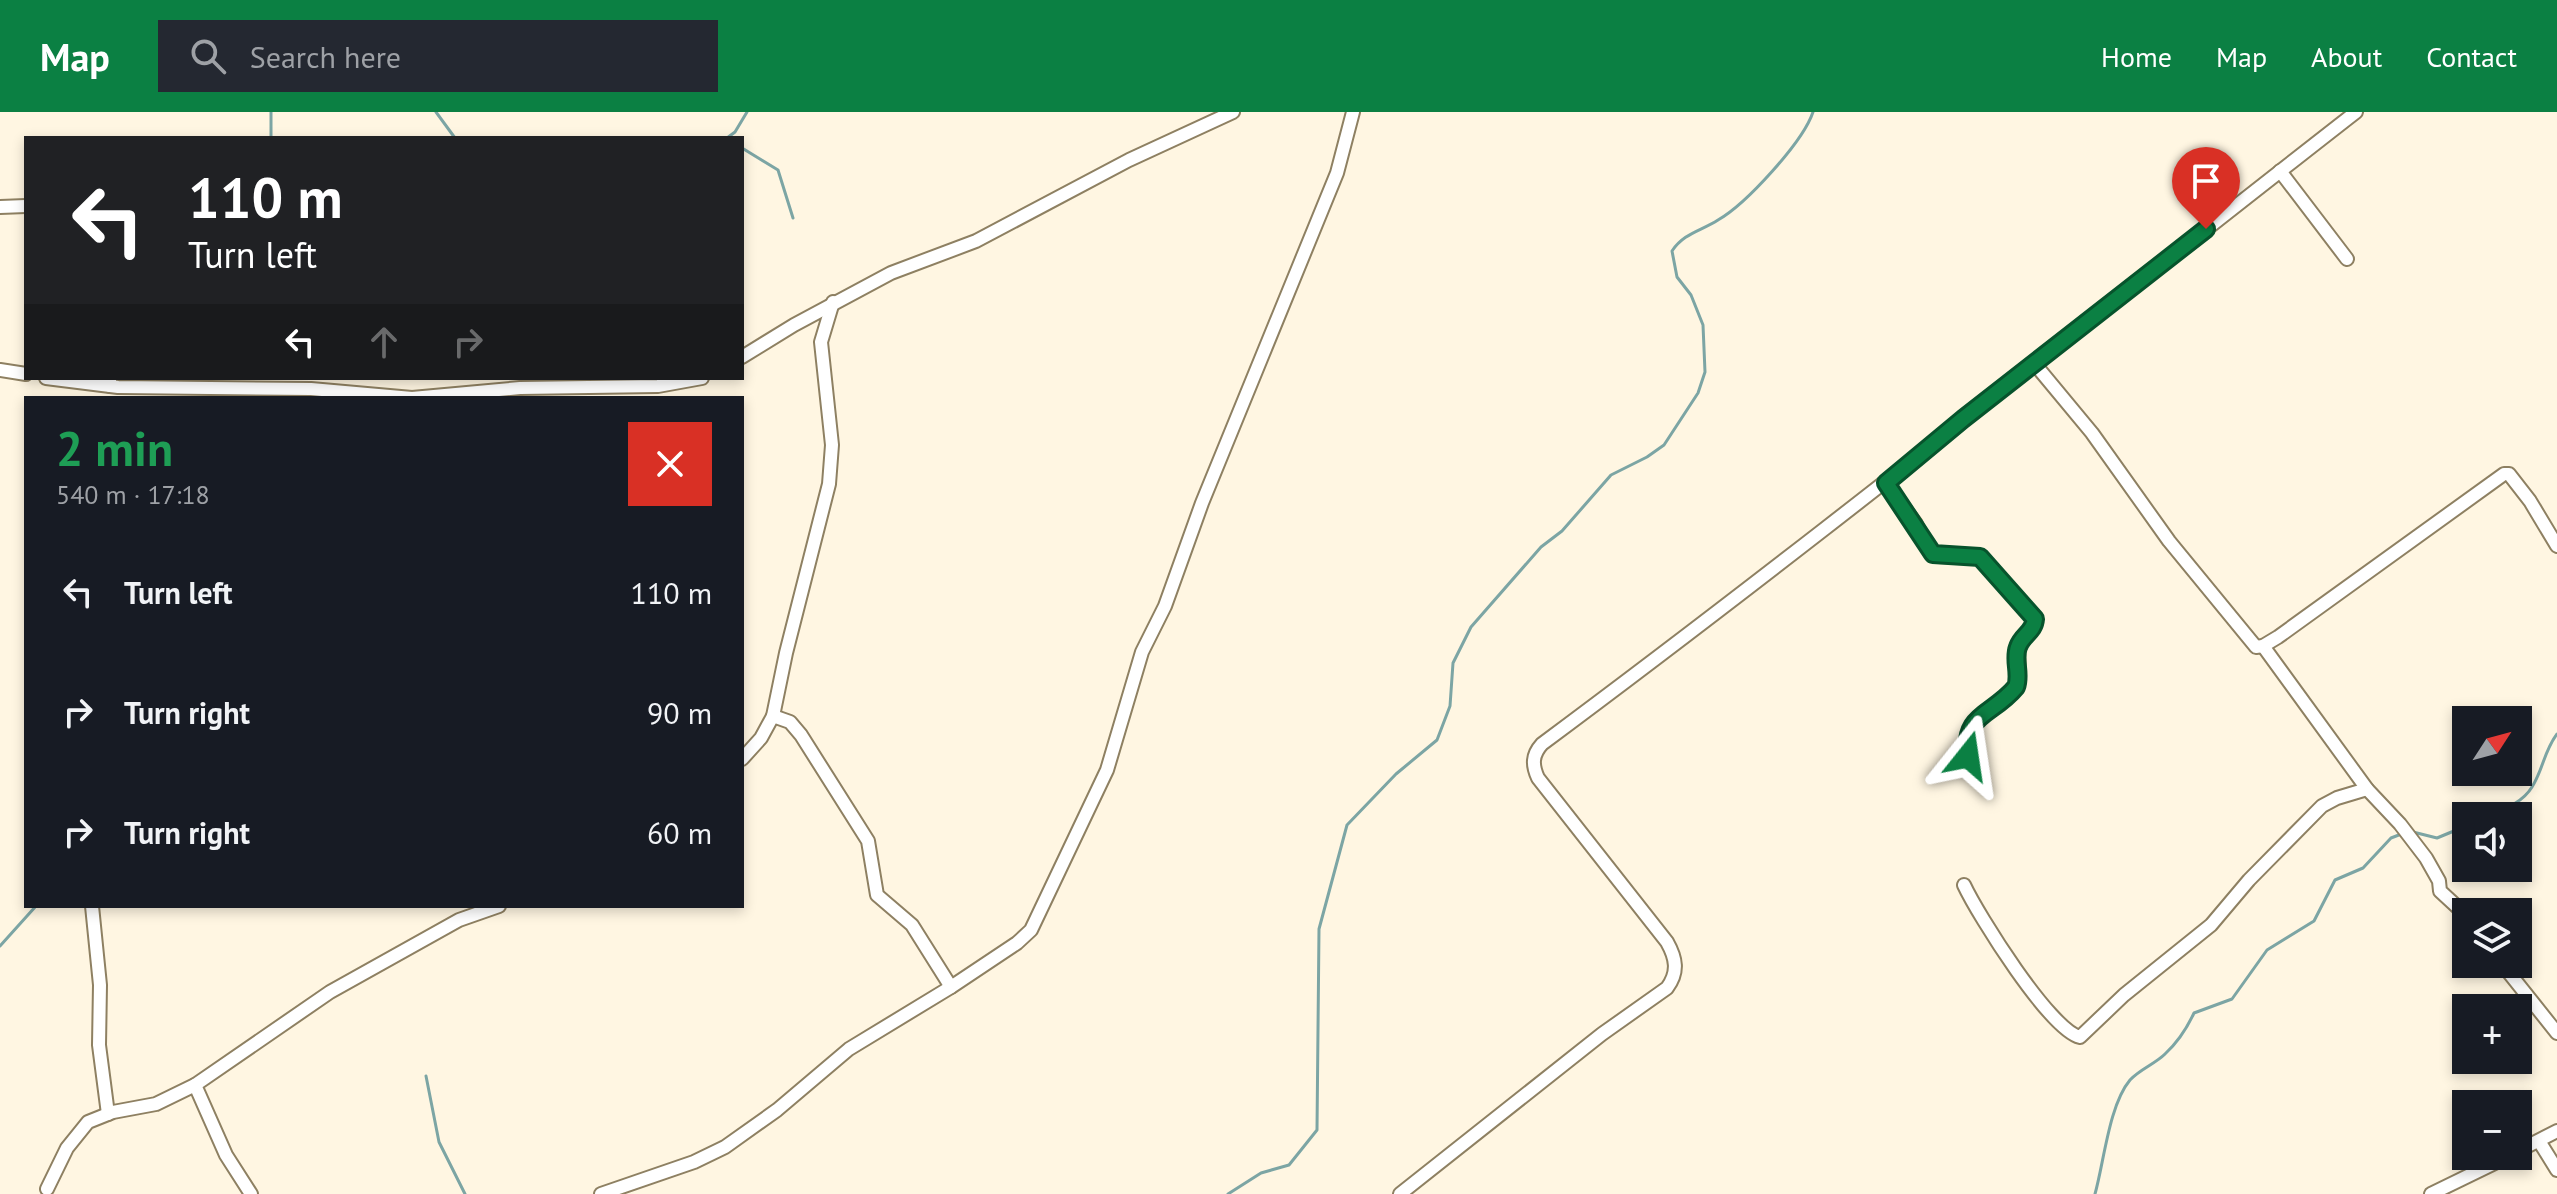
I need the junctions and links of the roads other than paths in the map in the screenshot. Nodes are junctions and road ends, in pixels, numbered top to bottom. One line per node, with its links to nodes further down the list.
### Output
1 (1233, 112): 8 (street)
2 (1353, 112): 31 (street)
3 (2356, 112): 4 (street)
4 (2280, 171): 7 (street); 10 (street)
5 (24, 206): 6 (street)
6 (0, 207)
7 (2347, 259)
8 (833, 302): 9 (street); 22 (street)
9 (744, 356)
10 (2034, 363): 19 (street); 21 (street)
11 (0, 370): 12 (street)
12 (24, 374)
13 (60, 380): 16 (street)
14 (691, 380): 18 (street)
15 (309, 384): 16 (street); 17 (street)
16 (108, 387)
17 (397, 396)
18 (434, 396)
19 (1886, 483): 23 (street); 43 (street)
20 (2557, 546): 21 (street)
21 (2263, 646): 25 (street)
22 (773, 716): 24 (street); 31 (street)
23 (1968, 756)
24 (744, 757)
25 (2367, 789): 26 (street); 27 (street)
26 (1964, 885)
27 (2452, 902)
28 (92, 908): 34 (street)
29 (493, 908): 33 (street)
30 (2513, 978): 32 (street)
31 (951, 987): 42 (street)
32 (2557, 1033)
33 (195, 1085): 34 (street); 41 (street)
34 (108, 1114): 40 (street)
35 (2557, 1131): 36 (street)
36 (2539, 1141): 37 (street); 39 (street)
37 (2532, 1144)
38 (2480, 1170): 44 (street)
39 (2557, 1170)
40 (47, 1189)
41 (251, 1194)
42 (601, 1194)
43 (1400, 1194)
44 (2431, 1194)

